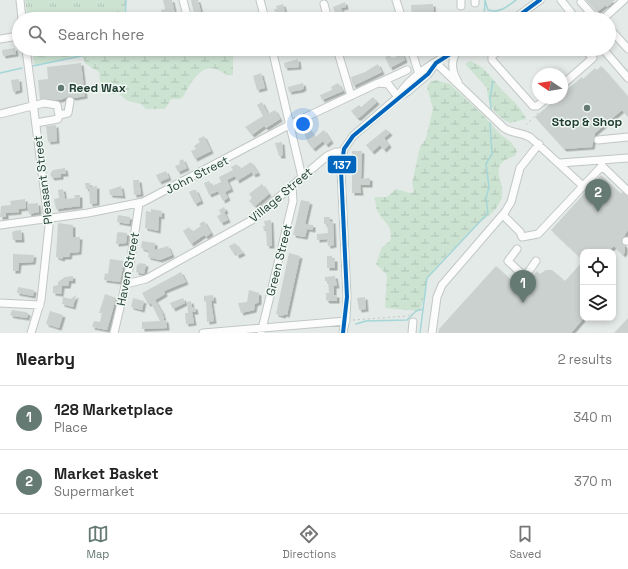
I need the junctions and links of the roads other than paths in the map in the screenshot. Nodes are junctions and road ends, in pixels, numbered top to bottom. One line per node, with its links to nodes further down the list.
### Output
1 (20, 0): 10 (street)
2 (184, 0): 11 (street)
3 (260, 0): 12 (street)
4 (396, 0): 14 (street)
5 (540, 0): 15 (street)
6 (561, 0): 16 (street)
7 (624, 0): 18 (street)
8 (581, 2): 17 (street)
9 (324, 4): 13 (street)
10 (21, 12)
11 (187, 12)
12 (263, 12)
13 (326, 12)
14 (400, 12)
15 (524, 12)
16 (570, 12)
17 (590, 12)
18 (611, 12)
19 (616, 36): 22 (street)
20 (12, 37): 21 (street)
21 (0, 39)
22 (628, 49)
23 (27, 56): 43 (street, Pleasant Street)
24 (274, 56): 47 (street)
25 (339, 56): 39 (street)
26 (413, 56): 34 (street)
27 (447, 56): 32 (street)
28 (454, 56): 38 (street)
29 (492, 56): 42 (street)
30 (591, 56): 36 (street)
31 (609, 56): 35 (street)
32 (436, 63): 34 (street); 38 (street); 40 (street)
33 (407, 70): 37 (street, John Street)
34 (419, 74): 40 (street)
35 (628, 78)
36 (568, 80)
37 (381, 82): 39 (street, John Street); 40 (street)
38 (459, 84): 50 (street)
39 (351, 96): 47 (street, John Street)
40 (398, 96): 51 (street)
41 (70, 101): 45 (street)
42 (540, 104)
43 (34, 105): 44 (street); 45 (street); 46 (street, Pleasant Street)
44 (0, 114)
45 (59, 115): 46 (street)
46 (36, 123): 61 (street, Pleasant Street)
47 (290, 125): 55 (street); 59 (street, John Street)
48 (628, 137): 49 (street)
49 (598, 140)
50 (539, 144): 53 (street); 60 (street)
51 (343, 152): 55 (street, Village Street); 69 (street)
52 (628, 158): 54 (street)
53 (560, 163): 54 (street); 57 (street)
54 (602, 163): 57 (street); 58 (street)
55 (302, 177): 56 (street, Village Street)
56 (292, 186): 65 (street, Village Street); 70 (street, Green Street)
57 (583, 186): 60 (street)
58 (628, 191)
59 (139, 204): 61 (street, John Street); 65 (street, Haven Street)
60 (503, 215): 76 (street)
61 (48, 219): 62 (street, John Street); 67 (street, Pleasant Street)
62 (0, 225)
63 (517, 249): 64 (street)
64 (536, 261)
65 (126, 284): 72 (street, Haven Street)
66 (0, 303): 67 (street)
67 (40, 305): 71 (street, Pleasant Street)
68 (414, 319): 75 (street)
69 (346, 321): 70 (street); 74 (street)
70 (262, 331): 73 (street)
71 (31, 333)
72 (114, 333)
73 (203, 333)
74 (343, 333)
75 (412, 333)
76 (432, 333)

